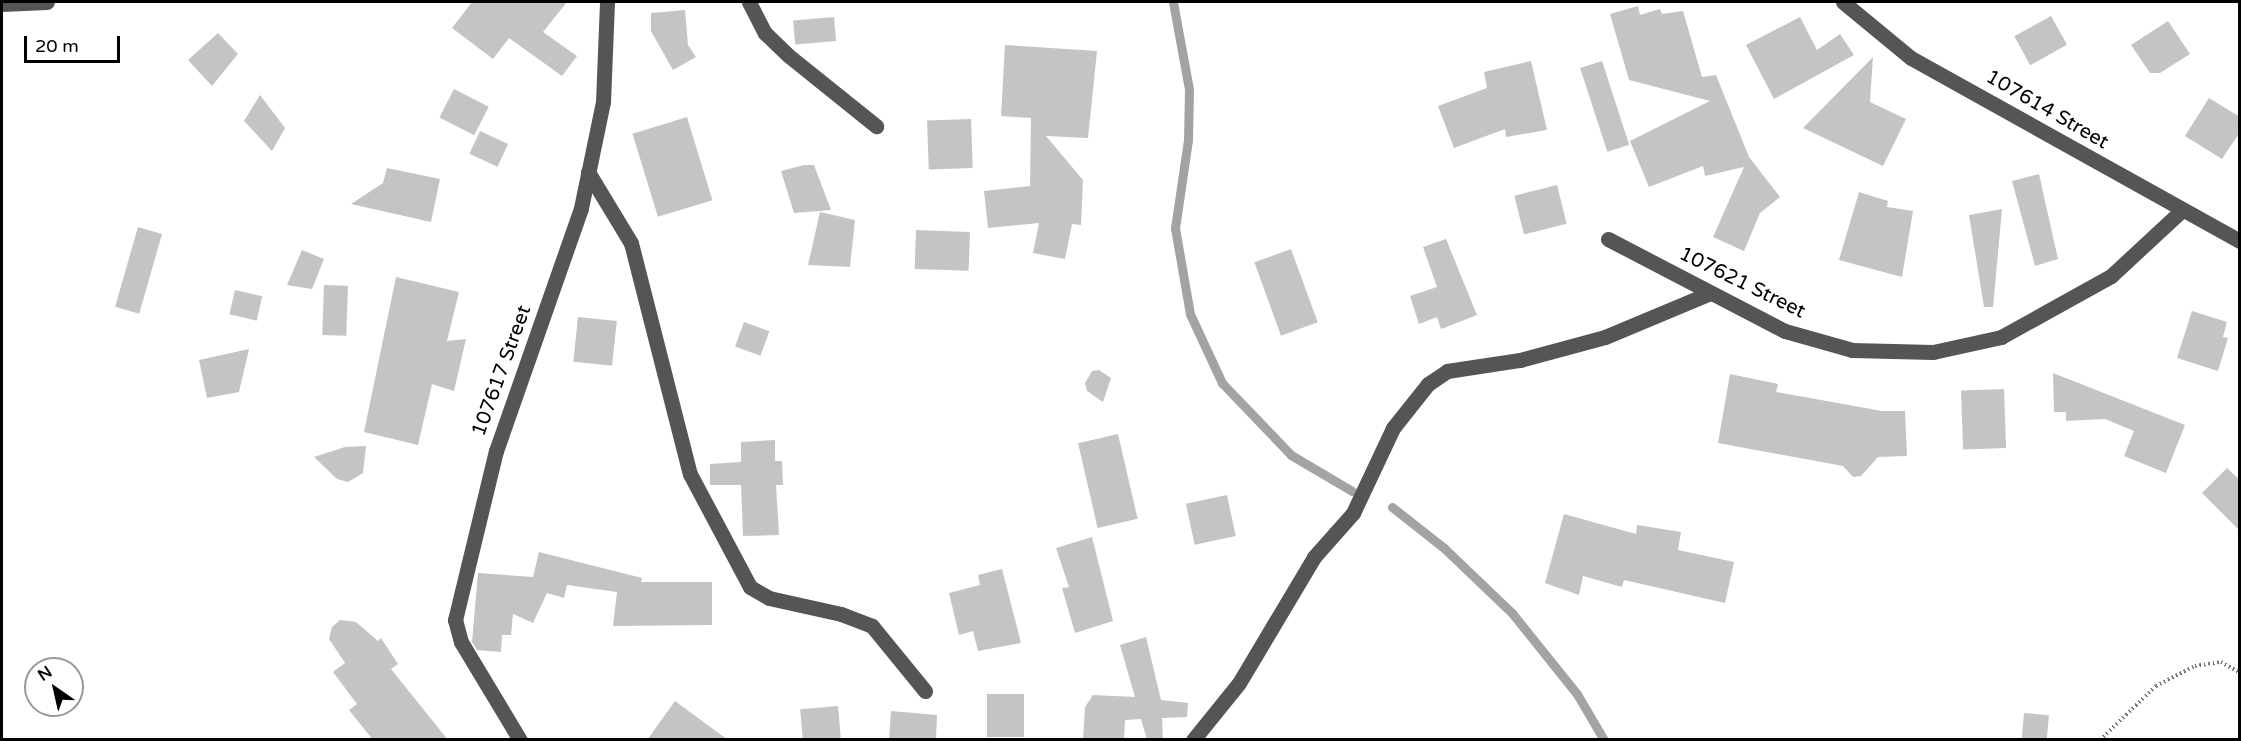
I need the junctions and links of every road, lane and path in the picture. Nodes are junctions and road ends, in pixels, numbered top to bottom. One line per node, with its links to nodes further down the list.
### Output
1 (47, 2): 5 (street)
2 (607, 2): 7 (street, 107617 Street)
3 (749, 2): 6 (street)
4 (1843, 2): 8 (street, 107614 Street)
5 (2, 4)
6 (876, 126)
7 (588, 172): 13 (street); 14 (street, 107617 Street)
8 (2181, 211): 10 (street, 107614 Street); 11 (street, 107621 Street)
9 (1608, 239): 11 (street, 107621 Street)
10 (2240, 241)
11 (1710, 293): 15 (street)
12 (2240, 673): 16 (path)
13 (925, 691)
14 (520, 740)
15 (1193, 740)
16 (2100, 740)

